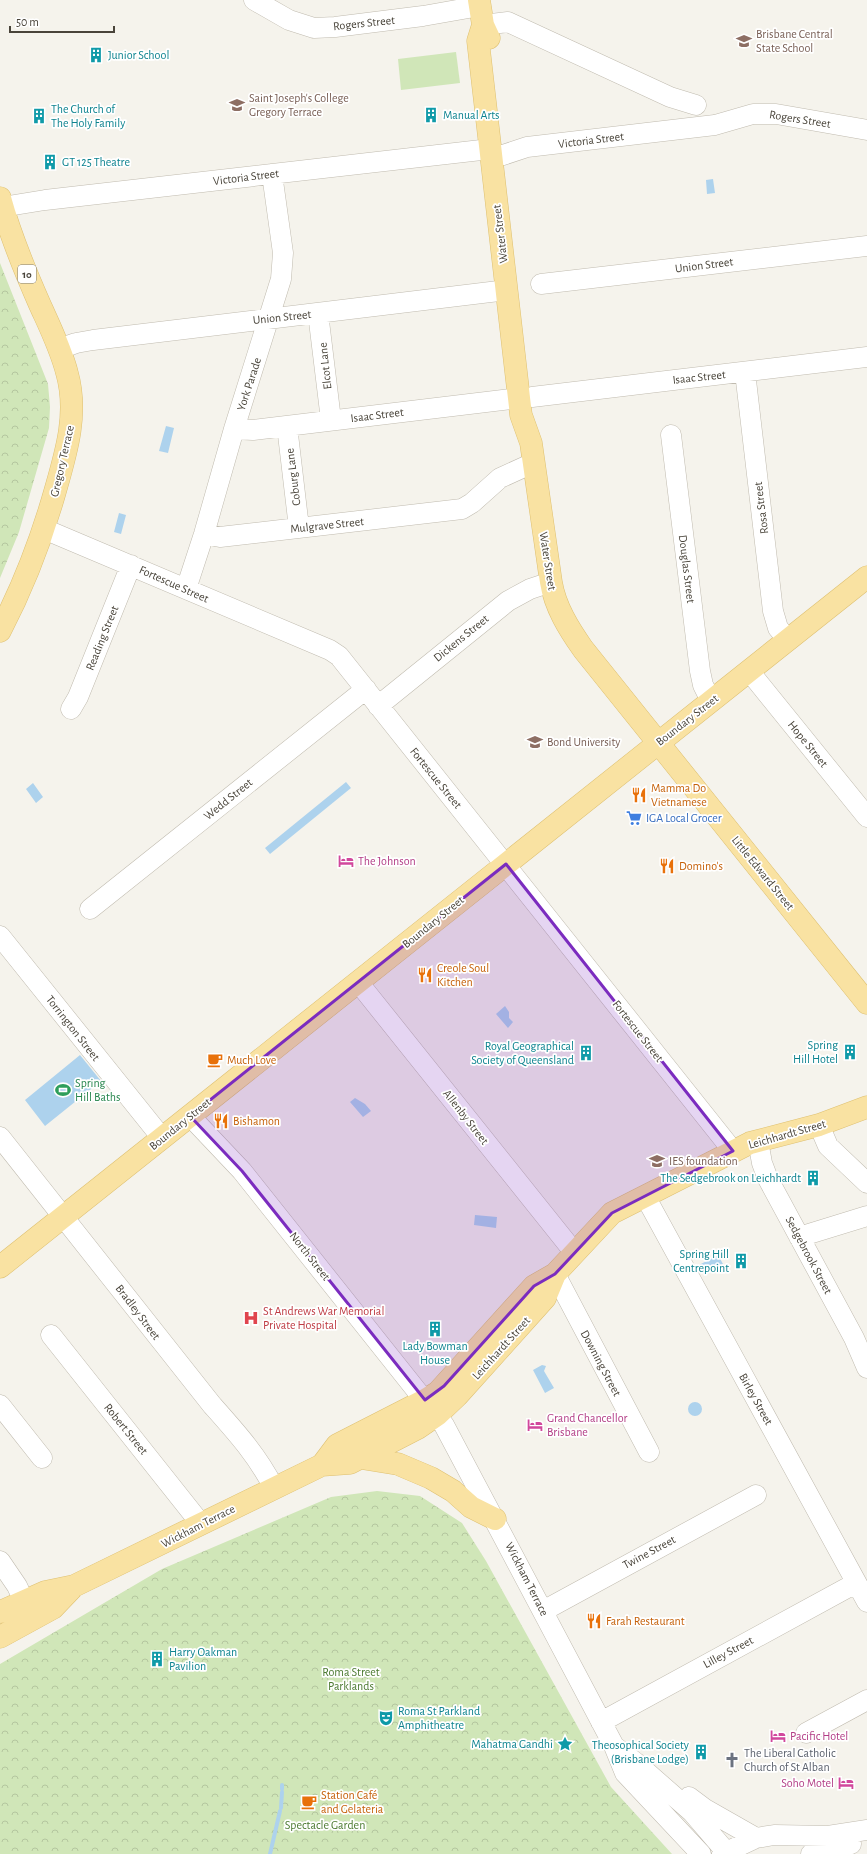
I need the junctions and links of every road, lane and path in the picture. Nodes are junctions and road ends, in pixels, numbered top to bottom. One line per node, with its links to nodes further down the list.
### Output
1 (254, 0): 2 (street, Rogers Street)
2 (481, 10): 4 (street, Rogers Street); 6 (main road, Water Street)
3 (734, 119): 4 (street, Victoria Street); 5 (street, Rogers Street)
4 (679, 130): 6 (street, Victoria Street)
5 (867, 130)
6 (497, 152): 7 (street, Victoria Street); 11 (main road, Water Street); 17 (main road, Water Street)
7 (272, 174): 8 (street, Victoria Street); 13 (street, York Parade)
8 (1, 202): 14 (main road, Gregory Terrace / 10)
9 (867, 246): 10 (street, Union Street)
10 (541, 284)
11 (507, 290): 12 (street, Union Street); 17 (main road, Water Street)
12 (318, 313): 13 (street, Union Street); 18 (street, Elcot Lane)
13 (270, 318): 14 (street, Union Street); 20 (street, York Parade)
14 (59, 349): 24 (main road, Gregory Terrace / 10)
15 (867, 357): 16 (street, Isaac Street)
16 (745, 372): 17 (street, Isaac Street); 31 (street, Rosa Street)
17 (526, 398): 18 (street, Isaac Street); 22 (main road, Water Street)
18 (331, 420): 19 (street, Isaac Street)
19 (287, 426): 20 (street, Isaac Street); 23 (street, Coburg Lane)
20 (234, 429): 25 (street, York Parade)
21 (671, 435): 34 (street, Douglas Street)
22 (532, 453): 23 (street, Mulgrave Street); 28 (main road, Water Street)
23 (299, 528): 25 (street, Mulgrave Street)
24 (44, 529): 26 (street, Fortescue Street); 30 (main road, Gregory Terrace / 10)
25 (204, 534): 29 (street, York Parade)
26 (132, 565): 29 (street, Fortescue Street); 36 (street, Reading Street)
27 (867, 577): 31 (main road, Boundary Street)
28 (551, 582): 35 (street, Dickens Street); 37 (main road, Water Street)
29 (186, 589): 33 (street, Fortescue Street)
30 (0, 631)
31 (788, 640): 32 (main road, Boundary Street)
32 (749, 671): 34 (main road, Boundary Street); 38 (street, Hope Street)
33 (366, 689): 35 (street, Fortescue Street); 40 (street, Wedd Street)
34 (711, 701): 37 (main road, Boundary Street)
35 (378, 706): 39 (street, Fortescue Street)
36 (71, 709)
37 (658, 743): 39 (main road, Boundary Street); 43 (main road, Little Edward Street)
38 (867, 817)
39 (506, 864): 42 (main road, Boundary Street); 50 (street, Fortescue Street)
40 (90, 909)
41 (0, 936): 48 (street, Torrington Street)
42 (358, 982): 45 (main road, Boundary Street); 56 (street, Allenby Street)
43 (867, 1003)
44 (867, 1107): 46 (main road, Leichhardt Street)
45 (190, 1116): 48 (main road, Boundary Street); 62 (street, North Street)
46 (819, 1125): 49 (main road, Leichhardt Street); 51 (street)
47 (0, 1137): 53 (street, Bradley Street)
48 (162, 1138): 53 (main road, Boundary Street)
49 (758, 1141): 50 (main road, Leichhardt Street); 55 (street, Sedgebrook Street)
50 (733, 1151): 52 (main road, Leichhardt Street)
51 (867, 1183)
52 (645, 1196): 56 (main road, Leichhardt Street); 72 (street, Birley Street)
53 (64, 1216): 57 (main road, Boundary Street); 67 (street, Bradley Street)
54 (867, 1216): 55 (street)
55 (799, 1237): 60 (street, Sedgebrook Street)
56 (574, 1252): 58 (main road, Leichhardt Street)
57 (0, 1267)
58 (554, 1274): 62 (main road, Leichhardt Street); 63 (street, Downing Street)
59 (51, 1335): 70 (street, Robert Street)
60 (867, 1368)
61 (0, 1405): 64 (street)
62 (431, 1407): 65 (main road, Wickham Terrace); 66 (main road, Wickham Terrace); 69 (street, Wickham Terrace)
63 (649, 1452)
64 (42, 1458)
65 (361, 1458): 66 (main road, Wickham Terrace); 69 (main road)
66 (322, 1464): 67 (main road, Wickham Terrace)
67 (274, 1488): 70 (main road, Wickham Terrace)
68 (756, 1495): 76 (street, Twine Street)
69 (495, 1519): 76 (street, Wickham Terrace)
70 (201, 1524): 73 (main road, Wickham Terrace)
71 (0, 1561): 74 (street)
72 (856, 1583): 75 (street, Birley Street); 80 (street, Lilley Street)
73 (74, 1586): 74 (main road, Wickham Terrace); 78 (main road, Wickham Terrace)
74 (24, 1601): 77 (main road, Wickham Terrace)
75 (867, 1602)
76 (543, 1611): 80 (street, Wickham Terrace)
77 (0, 1612)
78 (0, 1637)
79 (867, 1700): 81 (street)
80 (601, 1722): 82 (street, Wickham Terrace)
81 (806, 1733)
82 (614, 1746): 83 (street, Wickham Terrace); 87 (street, Wickham Terrace)
83 (662, 1785): 85 (street); 88 (street, Wickham Terrace)
84 (867, 1830): 85 (street, Wickham Terrace)
85 (756, 1838): 88 (street, Wickham Terrace)
86 (867, 1841): 89 (street)
87 (699, 1851)
88 (726, 1853)
89 (811, 1854)

